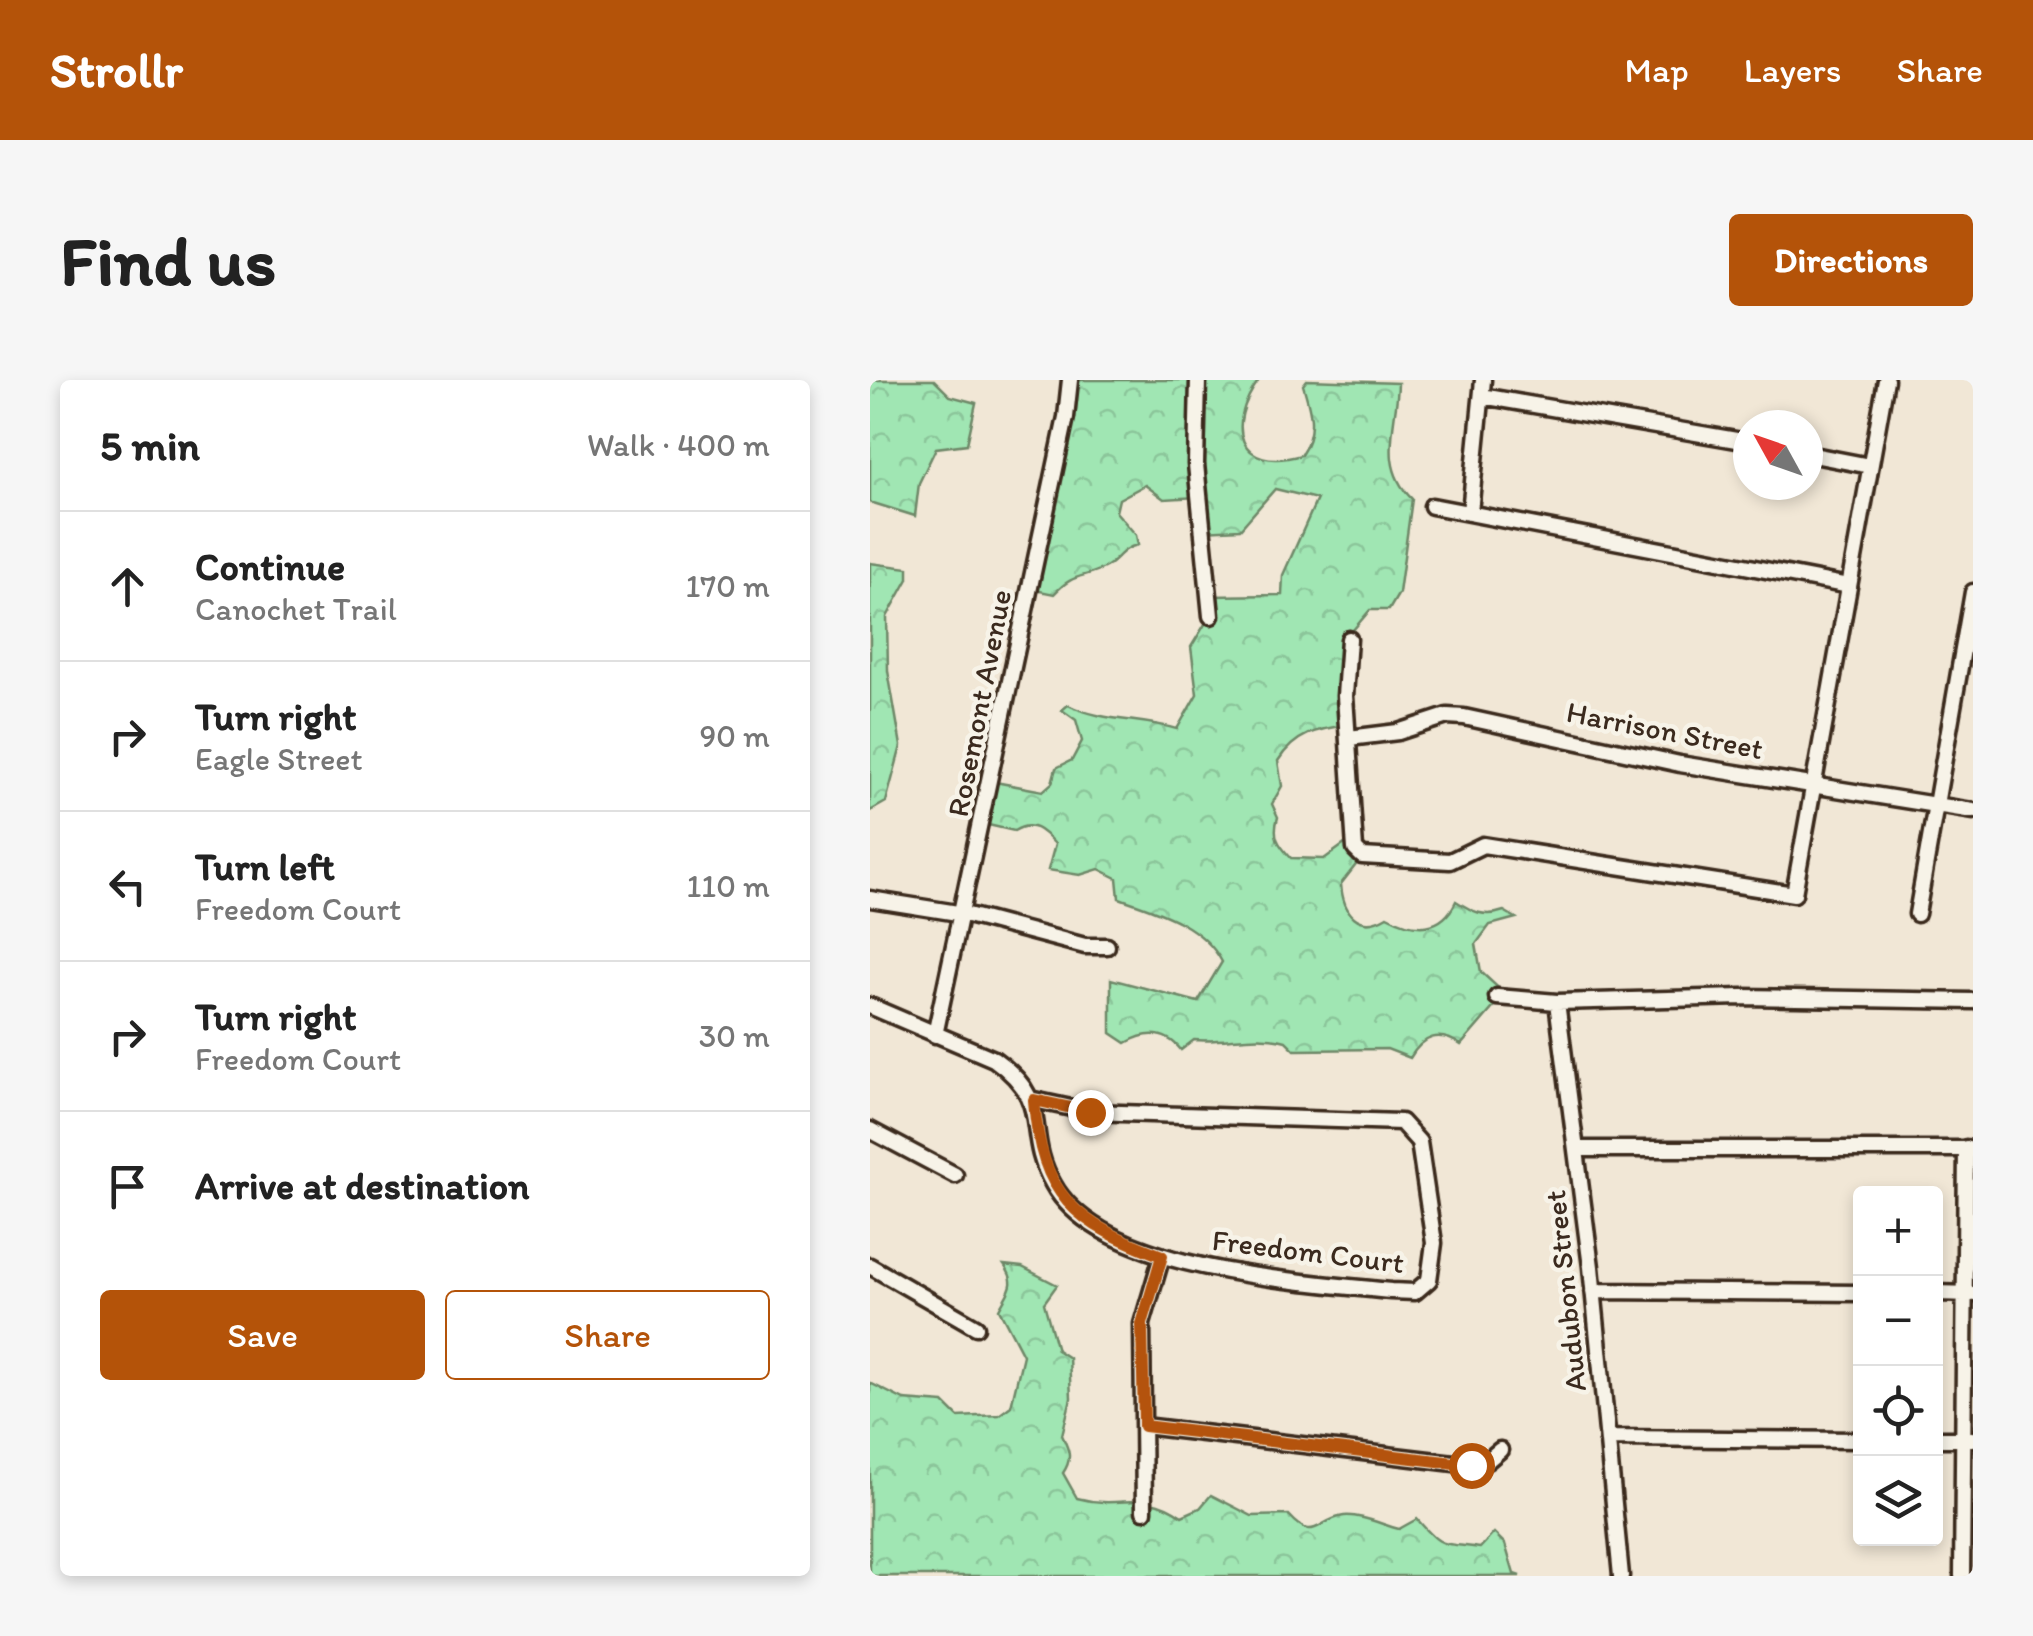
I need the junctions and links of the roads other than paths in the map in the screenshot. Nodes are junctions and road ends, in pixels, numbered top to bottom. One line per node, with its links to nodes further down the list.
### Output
1 (1070, 380): 19 (street, Rosemont Avenue)
2 (1198, 380): 12 (street)
3 (1886, 380): 7 (street)
4 (1483, 388): 5 (street); 9 (street)
5 (1733, 439)
6 (1823, 457): 7 (street)
7 (1870, 466): 10 (street)
8 (1432, 506): 9 (street)
9 (1470, 512): 10 (street)
10 (1849, 586): 15 (street)
11 (1973, 592): 16 (street)
12 (1211, 616)
13 (1349, 639): 14 (street)
14 (1349, 738): 15 (street, Harrison Street); 15 (street)
15 (1816, 786): 16 (street, Harrison Street)
16 (1934, 805): 17 (street, Harrison Street); 20 (street)
17 (1973, 811)
18 (870, 899): 19 (street)
19 (964, 914): 21 (street); 26 (street, Rosemont Avenue)
20 (1917, 914)
21 (1107, 946)
22 (1498, 997): 24 (street)
23 (1973, 1001): 24 (street)
24 (1556, 1002): 30 (street, Audubon Street)
25 (870, 1006): 26 (street)
26 (935, 1035): 27 (street)
27 (1034, 1100): 32 (street, Freedom Court); 32 (street, Freedom Court)
28 (870, 1130): 31 (street)
29 (1969, 1148): 30 (street); 37 (street)
30 (1576, 1149): 34 (street, Audubon Street)
31 (956, 1175)
32 (1162, 1256): 39 (street)
33 (870, 1266): 38 (street)
34 (1593, 1292): 35 (street); 40 (street, Audubon Street)
35 (1853, 1293)
36 (1943, 1294): 37 (street)
37 (1969, 1294): 42 (street)
38 (976, 1326)
39 (1144, 1426): 44 (street); 45 (street)
40 (1608, 1438): 43 (street); 46 (street, Audubon Street)
41 (1943, 1439): 42 (street)
42 (1969, 1439): 47 (street)
43 (1853, 1440)
44 (1500, 1450)
45 (1144, 1511)
46 (1621, 1576)
47 (1962, 1576)

